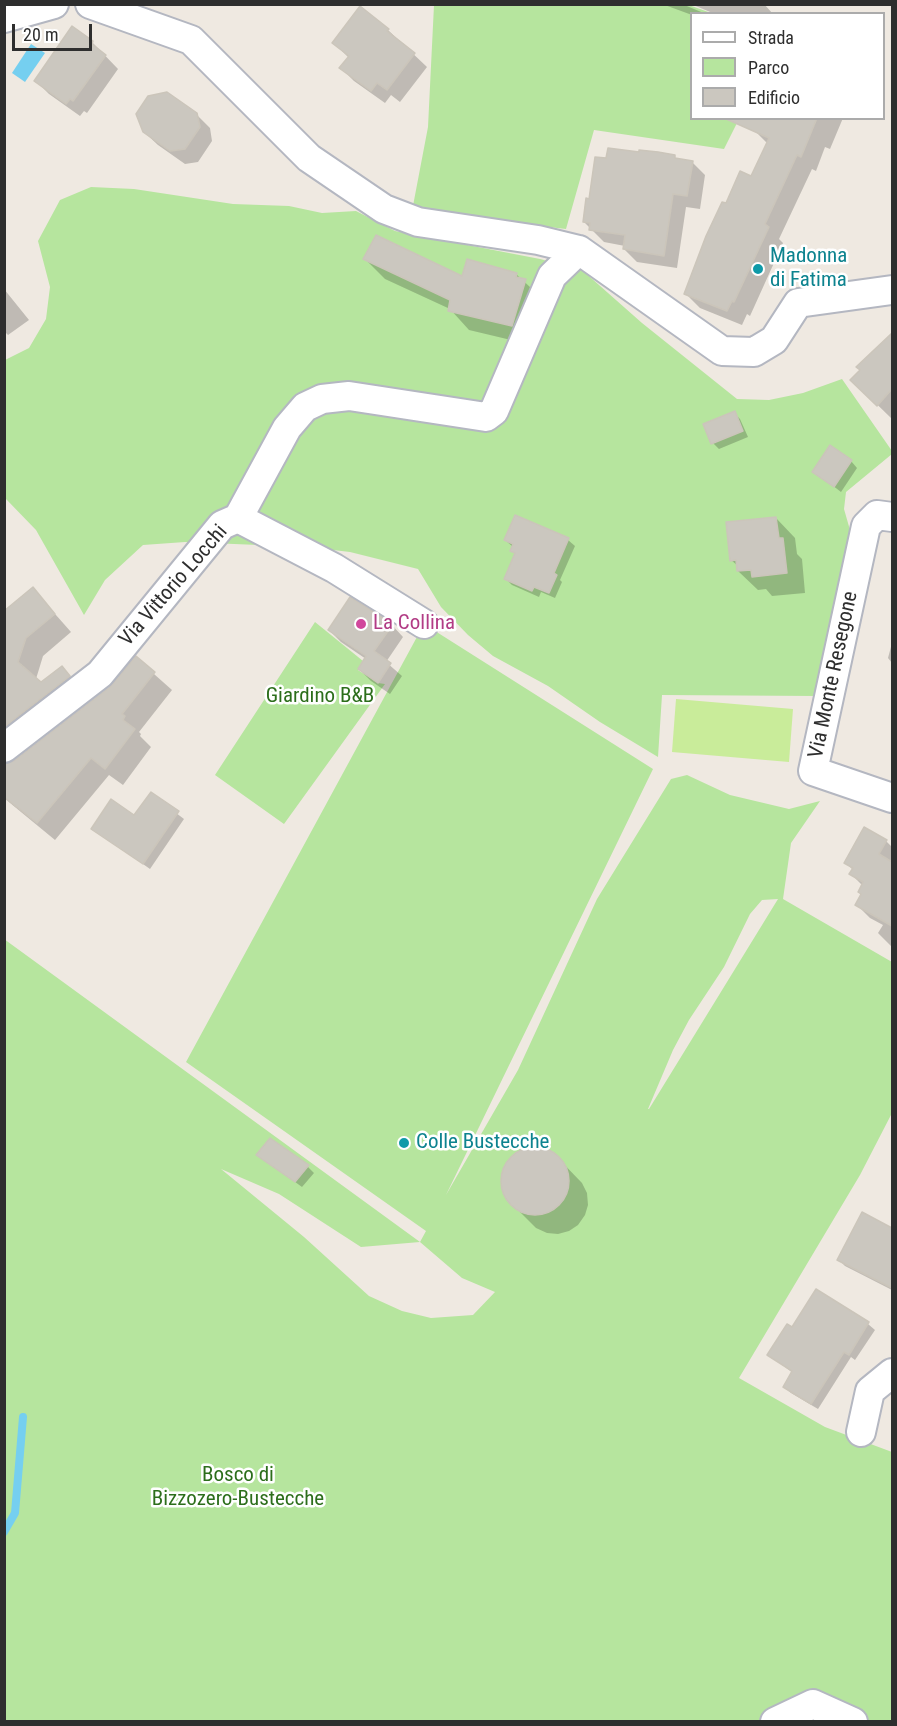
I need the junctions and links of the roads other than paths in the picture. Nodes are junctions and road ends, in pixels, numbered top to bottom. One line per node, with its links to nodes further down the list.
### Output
1 (54, 4): 3 (street)
2 (90, 4): 4 (street)
3 (4, 18)
4 (579, 250): 5 (street); 7 (street)
5 (892, 290)
6 (892, 517): 10 (street, Via Monte Resegone)
7 (238, 519): 8 (street, Via Vittorio Locchi); 9 (street, Via Vittorio Locchi)
8 (424, 624)
9 (4, 748)
10 (892, 798)
11 (892, 1373): 12 (street)
12 (861, 1432)
13 (775, 1722): 14 (street)
14 (853, 1722)

